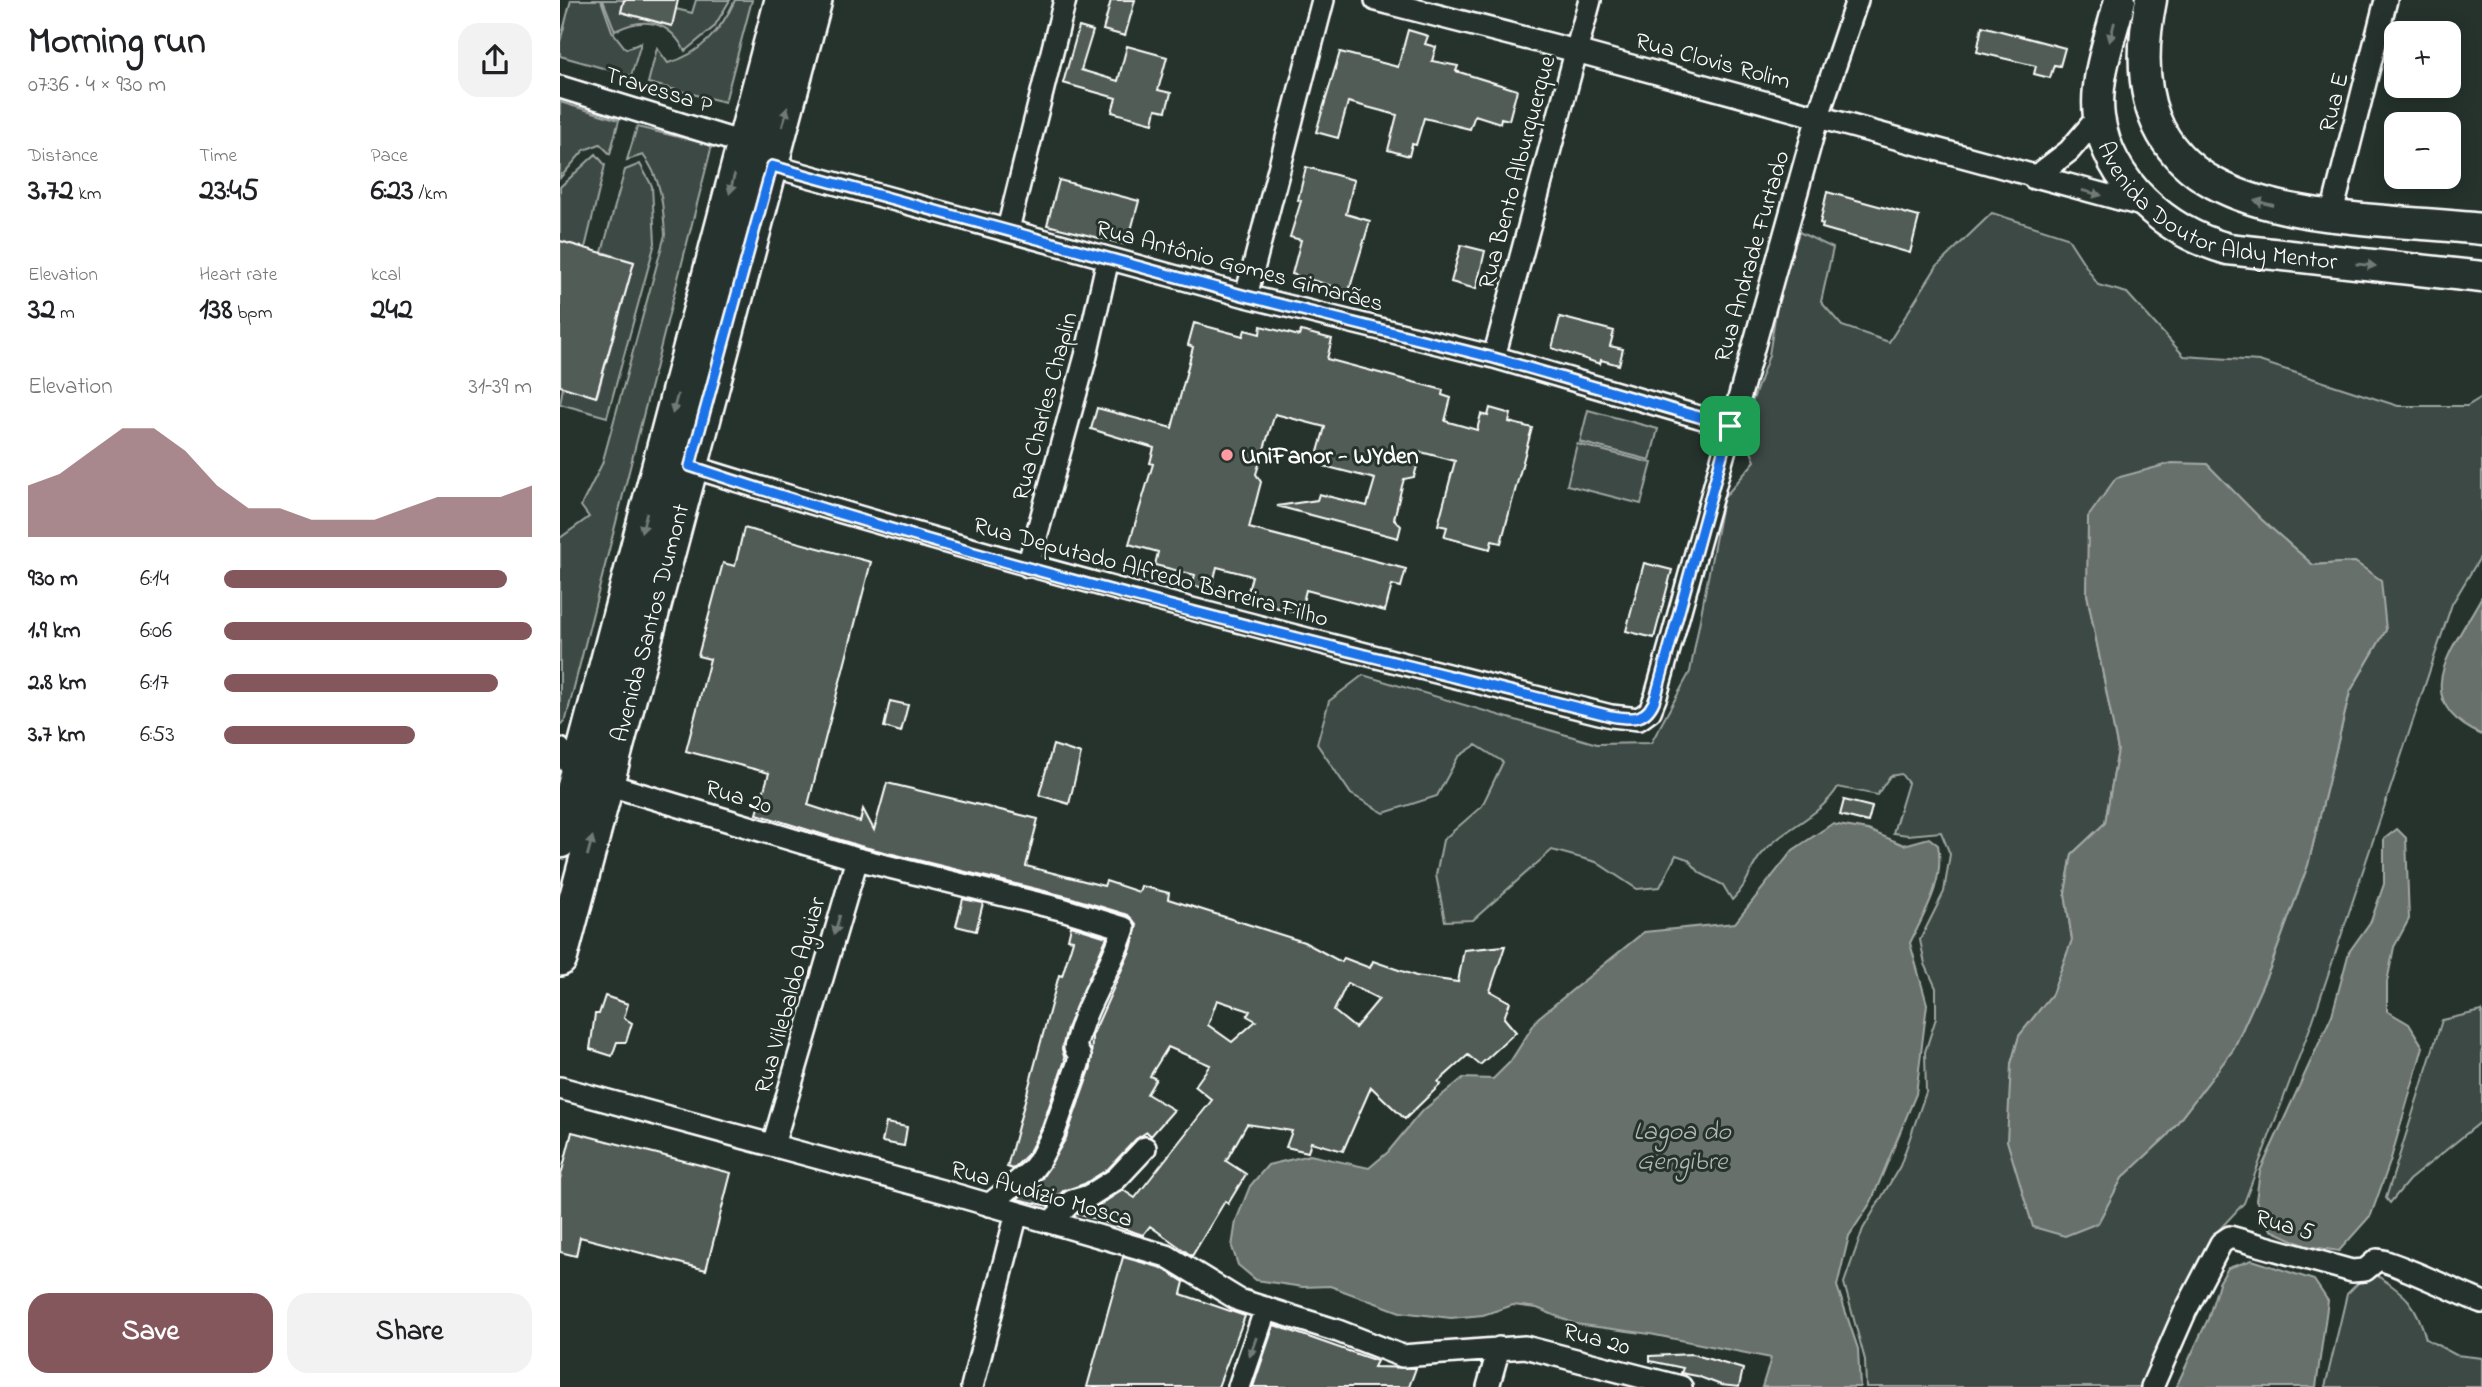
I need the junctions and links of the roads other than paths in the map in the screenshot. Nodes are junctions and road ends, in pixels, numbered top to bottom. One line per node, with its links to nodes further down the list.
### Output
1 (782, 0): 15 (main road, Avenida Santos Dumont)
2 (815, 0): 16 (main road, Avenida Santos Dumont, one-way to 2)
3 (1065, 0): 21 (street)
4 (1323, 0): 26 (street)
5 (1376, 0): 11 (street, Rua Clovis Rolim)
6 (1590, 0): 11 (street, Rua Bento Alburquerque)
7 (1857, 0): 13 (street, Rua Andrade Furtado)
8 (2120, 0): 14 (street, Avenida Doutor Aldy Mentor, one-way to 14)
9 (2151, 0): 19 (street, Avenida Doutor Aldy Mentor, one-way to 9)
10 (2386, 0): 19 (street, Rua E)
11 (1576, 51): 13 (street, Rua Clovis Rolim); 27 (street, Rua Bento Alburquerque)
12 (560, 87): 15 (street, Travessa P)
13 (1818, 116): 17 (street, Rua Clovis Rolim); 28 (street, Rua Andrade Furtado)
14 (2099, 116): 17 (street); 18 (street, Avenida Doutor Aldy Mentor)
15 (743, 143): 16 (street, Rua Antônio Gomes Gimarães); 29 (main road, Avenida Santos Dumont, one-way to 29)
16 (772, 166): 21 (street, Rua Antônio Gomes Gimarães); 29 (main road, Avenida Santos Dumont)
17 (2034, 178): 18 (street, Rua Clovis Rolim, one-way to 18)
18 (2149, 207): 24 (street, Avenida Doutor Aldy Mentor, one-way to 24)
19 (2331, 217): 20 (street, Avenida Doutor Aldy Mentor)
20 (2406, 223): 22 (street, Avenida Doutor Aldy Mentor); 24 (street)
21 (1008, 229): 23 (street, Rua Antônio Gomes Gimarães)
22 (2482, 229)
23 (1108, 259): 26 (street, Rua Antônio Gomes Gimarães); 30 (street, Rua Charles Chaplin)
24 (2400, 268): 25 (street, Avenida Doutor Aldy Mentor)
25 (2482, 277)
26 (1246, 296): 27 (street, Rua Antônio Gomes Gimarães)
27 (1494, 358): 28 (street, Rua Antônio Gomes Gimarães)
28 (1730, 426): 31 (street, Rua Andrade Furtado)
29 (675, 462): 30 (street, Rua Deputado Alfredo Barreira Filho); 32 (main road, Avenida Santos Dumont)
30 (1028, 566): 31 (street, Rua Deputado Alfredo Barreira Filho)
31 (1632, 720)
32 (576, 773): 33 (main road, Avenida Santos Dumont); 34 (street, Rua 20); 35 (main road, Avenida Santos Dumont, one-way to 32)
33 (562, 822)
34 (856, 859): 37 (street, Rua Vilebaldo Aguiar, one-way to 37); 39 (street, Rua 20)
35 (560, 959)
36 (560, 1088): 37 (street, Rua Audízio Mosca)
37 (773, 1145): 39 (street, Rua Audízio Mosca)
38 (1145, 1148): 41 (street)
39 (989, 1205): 40 (street, Rua Audízio Mosca)
40 (1017, 1213): 41 (street, Rua Audízio Mosca); 45 (street)
41 (1051, 1222): 43 (street, Rua Audízio Mosca)
42 (2482, 1302): 49 (street, Rua 5)
43 (1266, 1308): 44 (street, Rua Audízio Mosca); 46 (street, one-way to 46)
44 (1499, 1348): 47 (street); 48 (street, Rua 20)
45 (972, 1387)
46 (1239, 1387)
47 (1488, 1387)
48 (1681, 1387)
49 (2152, 1387)

